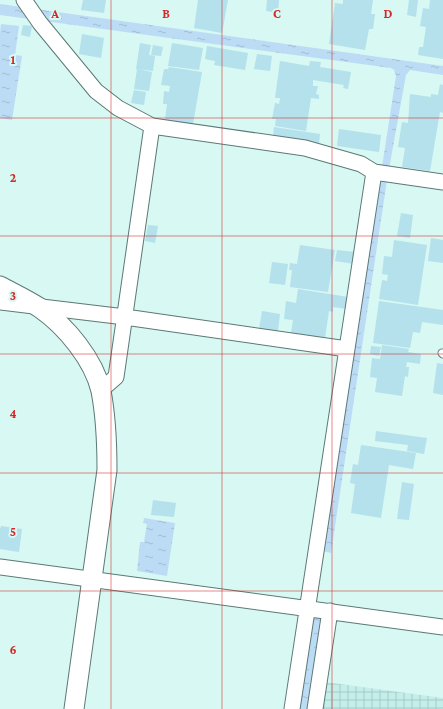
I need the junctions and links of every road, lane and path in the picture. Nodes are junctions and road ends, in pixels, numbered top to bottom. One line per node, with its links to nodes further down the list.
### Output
1 (25, 2): 2 (street)
2 (152, 126): 3 (street); 8 (street)
3 (381, 173): 4 (street); 9 (street)
4 (443, 182)
5 (0, 286): 7 (street)
6 (0, 302): 7 (street)
7 (40, 308): 8 (street); 10 (street)
8 (125, 317): 9 (street); 10 (street)
9 (347, 349): 13 (street)
10 (101, 390): 12 (street)
11 (0, 567): 12 (street)
12 (92, 579): 13 (street); 16 (street)
13 (307, 608): 14 (street); 17 (street)
14 (330, 612): 15 (street); 18 (street)
15 (443, 627)
16 (74, 709)
17 (292, 709)
18 (315, 709)

